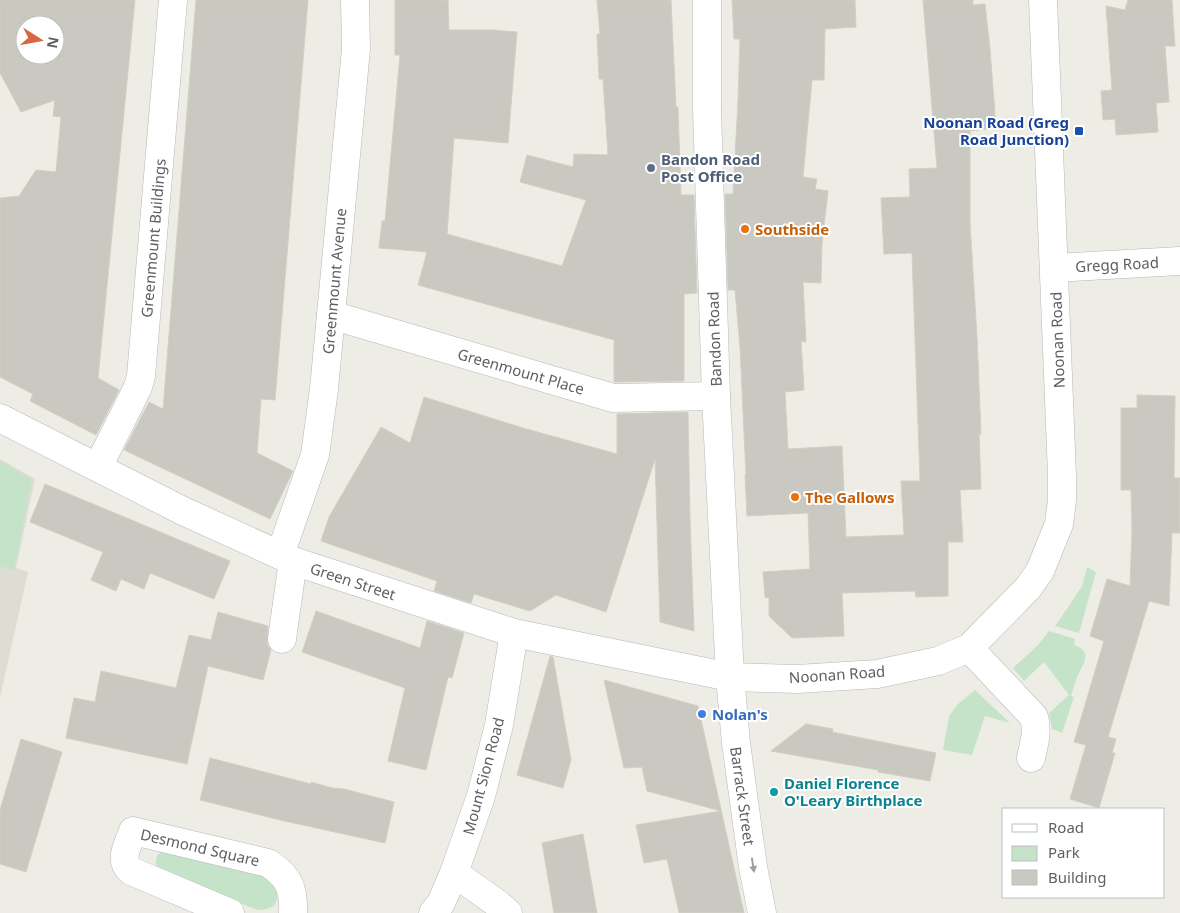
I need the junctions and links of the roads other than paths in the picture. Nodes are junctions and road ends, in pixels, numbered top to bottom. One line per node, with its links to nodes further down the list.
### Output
1 (172, 0): 10 (street, Greenmount Buildings)
2 (355, 0): 7 (street, Greenmount Avenue)
3 (707, 0): 8 (street, Bandon Road)
4 (1043, 0): 6 (street, Noonan Road)
5 (1180, 261): 6 (street, Gregg Road)
6 (1054, 268): 14 (street, Noonan Road)
7 (330, 314): 8 (street, Greenmount Place); 11 (street, Greenmount Avenue)
8 (716, 396): 15 (street, Bandon Road)
9 (0, 418): 10 (street, Green Street)
10 (98, 467): 11 (street, Green Street)
11 (286, 558): 12 (street, Green Street); 13 (street, Greenmount Avenue)
12 (514, 633): 15 (street, Green Street); 17 (street, Mount Sion Road)
13 (282, 639)
14 (969, 648): 15 (street, Noonan Road); 16 (street)
15 (730, 677): 22 (street, Barrack Street, one-way to 22)
16 (1031, 758)
17 (454, 873): 20 (street, Mount Sion Road); 21 (street)
18 (230, 913): 19 (street, Desmond Square)
19 (293, 913)
20 (433, 913)
21 (508, 913)
22 (762, 913)

